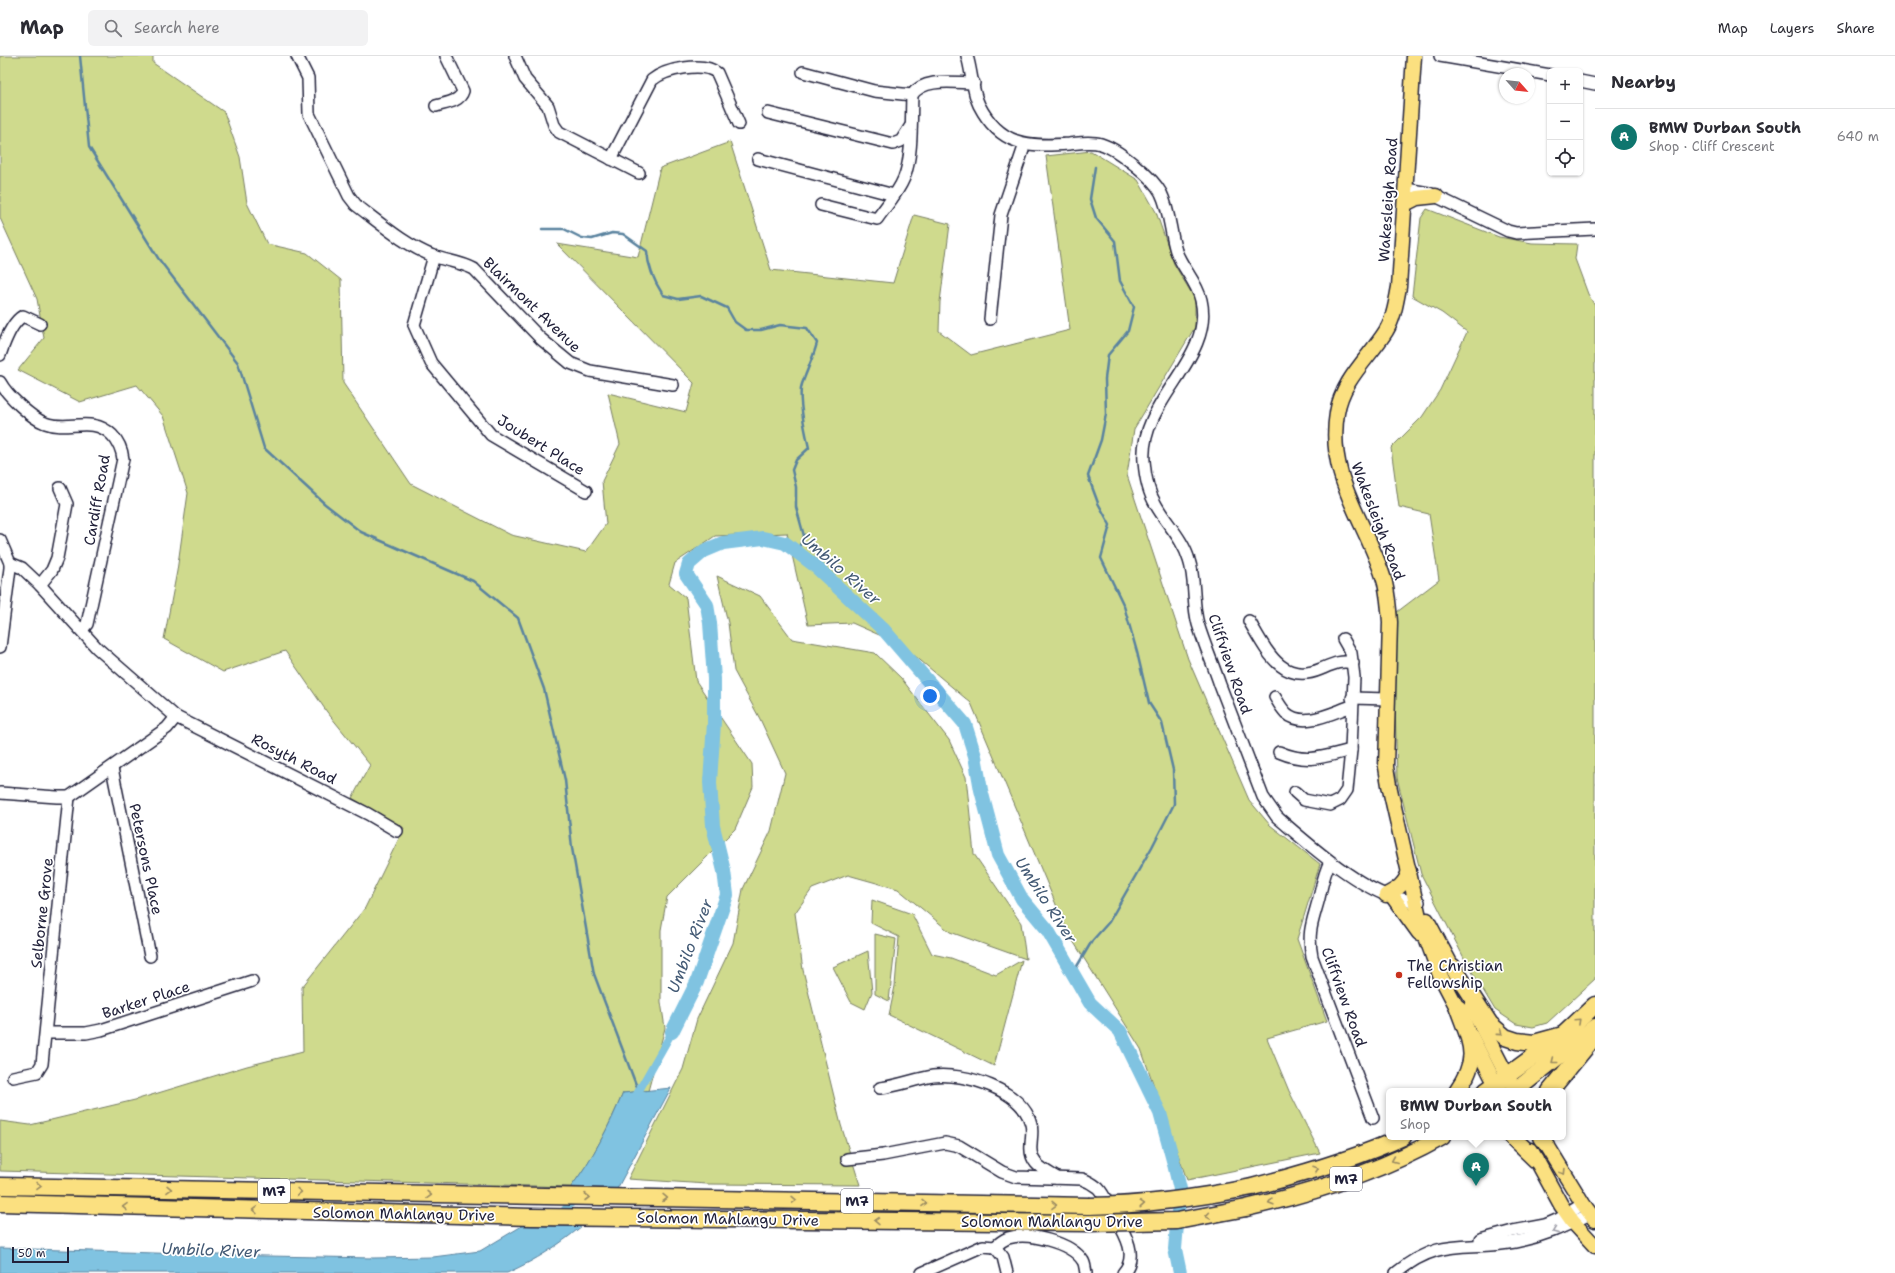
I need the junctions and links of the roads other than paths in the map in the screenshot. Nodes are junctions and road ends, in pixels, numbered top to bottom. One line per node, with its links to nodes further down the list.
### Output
1 (297, 56): 28 (street, Blairmont Avenue)
2 (446, 56): 14 (street)
3 (515, 56): 19 (street)
4 (967, 56): 11 (street, Cliffview Road)
5 (1414, 56): 22 (main road, Wakesleigh Road)
6 (1440, 56): 7 (street)
7 (1514, 62): 9 (street)
8 (803, 72): 13 (street)
9 (1547, 73)
10 (1583, 82): 12 (street)
11 (974, 83): 13 (street); 18 (street, Cliffview Road)
12 (1595, 84)
13 (912, 95): 17 (street)
14 (436, 106)
15 (768, 113): 17 (street)
16 (739, 124): 19 (street)
17 (910, 127): 23 (street)
18 (1025, 144): 29 (street); 56 (street, Cliffview Road)
19 (611, 159): 21 (street)
20 (758, 159): 23 (street)
21 (639, 174)
22 (1406, 189): 24 (street); 25 (main road, Wakesleigh Road)
23 (894, 195): 26 (street)
24 (1436, 196): 25 (main road); 27 (street)
25 (1406, 204): 46 (main road, Wakesleigh Road)
26 (821, 205)
27 (1595, 229)
28 (434, 256): 33 (street, Blairmont Avenue); 35 (street, Joubert Place)
29 (990, 319)
30 (40, 324): 31 (street)
31 (0, 355)
32 (0, 382): 41 (street, Cardiff Road)
33 (673, 385)
34 (60, 488): 38 (street)
35 (586, 491)
36 (0, 540): 37 (street)
37 (10, 563): 38 (street); 39 (street)
38 (40, 585): 41 (street)
39 (4, 595): 43 (street)
40 (1249, 620): 44 (street)
41 (82, 630): 48 (street)
42 (1343, 639): 44 (street)
43 (0, 647)
44 (1353, 663): 47 (street)
45 (1275, 697): 47 (street)
46 (1388, 699): 47 (street); 57 (main road, Wakesleigh Road)
47 (1352, 702): 49 (street)
48 (176, 717): 51 (street); 55 (street, Rosyth Road)
49 (1351, 750): 50 (street); 52 (street)
50 (1279, 752)
51 (112, 768): 54 (street); 61 (street, Petersons Place)
52 (1295, 792)
53 (0, 793): 54 (street)
54 (69, 796): 67 (street, Selborne Grove)
55 (397, 831)
56 (1330, 862): 58 (street, Cliffview Road); 76 (street, Cliffview Road)
57 (1409, 871): 58 (main road); 59 (main road, Wakesleigh Road)
58 (1390, 896): 59 (street, Cliffview Road); 60 (main road)
59 (1416, 899): 60 (main road, Wakesleigh Road); 62 (main road, Wakesleigh Road)
60 (1431, 952): 65 (main road, Wakesleigh Road)
61 (150, 956)
62 (1452, 967): 68 (highway, one-way to 68); 71 (main road, Wakesleigh Road)
63 (252, 981): 67 (street, Barker Place)
64 (1595, 1005): 68 (highway, one-way to 64)
65 (1458, 1008): 71 (main road, Wakesleigh Road); 73 (highway)
66 (1595, 1027): 74 (highway, one-way to 74)
67 (46, 1033): 70 (street, Selborne Grove)
68 (1563, 1034): 71 (highway)
69 (1595, 1036): 75 (highway)
70 (13, 1077)
71 (1497, 1086)
72 (880, 1088): 84 (street)
73 (1459, 1088)
74 (1519, 1088)
75 (1552, 1088)
76 (1373, 1118)
77 (1397, 1140): 85 (highway, Solomon Mahlangu Drive / M7, one-way to 77, bridge)
78 (1438, 1140): 86 (highway, Solomon Mahlangu Drive / M7, one-way to 86, bridge)
79 (1515, 1140): 83 (highway)
80 (1526, 1140): 83 (main road)
81 (1543, 1140): 87 (main road, one-way to 87)
82 (847, 1159): 84 (street)
83 (1536, 1160): 88 (main road)
84 (1057, 1178): 94 (street)
85 (0, 1186)
86 (0, 1203)
87 (1589, 1212): 88 (street)
88 (1570, 1218): 89 (main road); 95 (street)
89 (1595, 1246)
90 (995, 1247): 91 (street); 92 (street); 93 (street)
91 (922, 1273)
92 (1007, 1273)
93 (1086, 1273)
94 (1123, 1273)
95 (1396, 1273)

